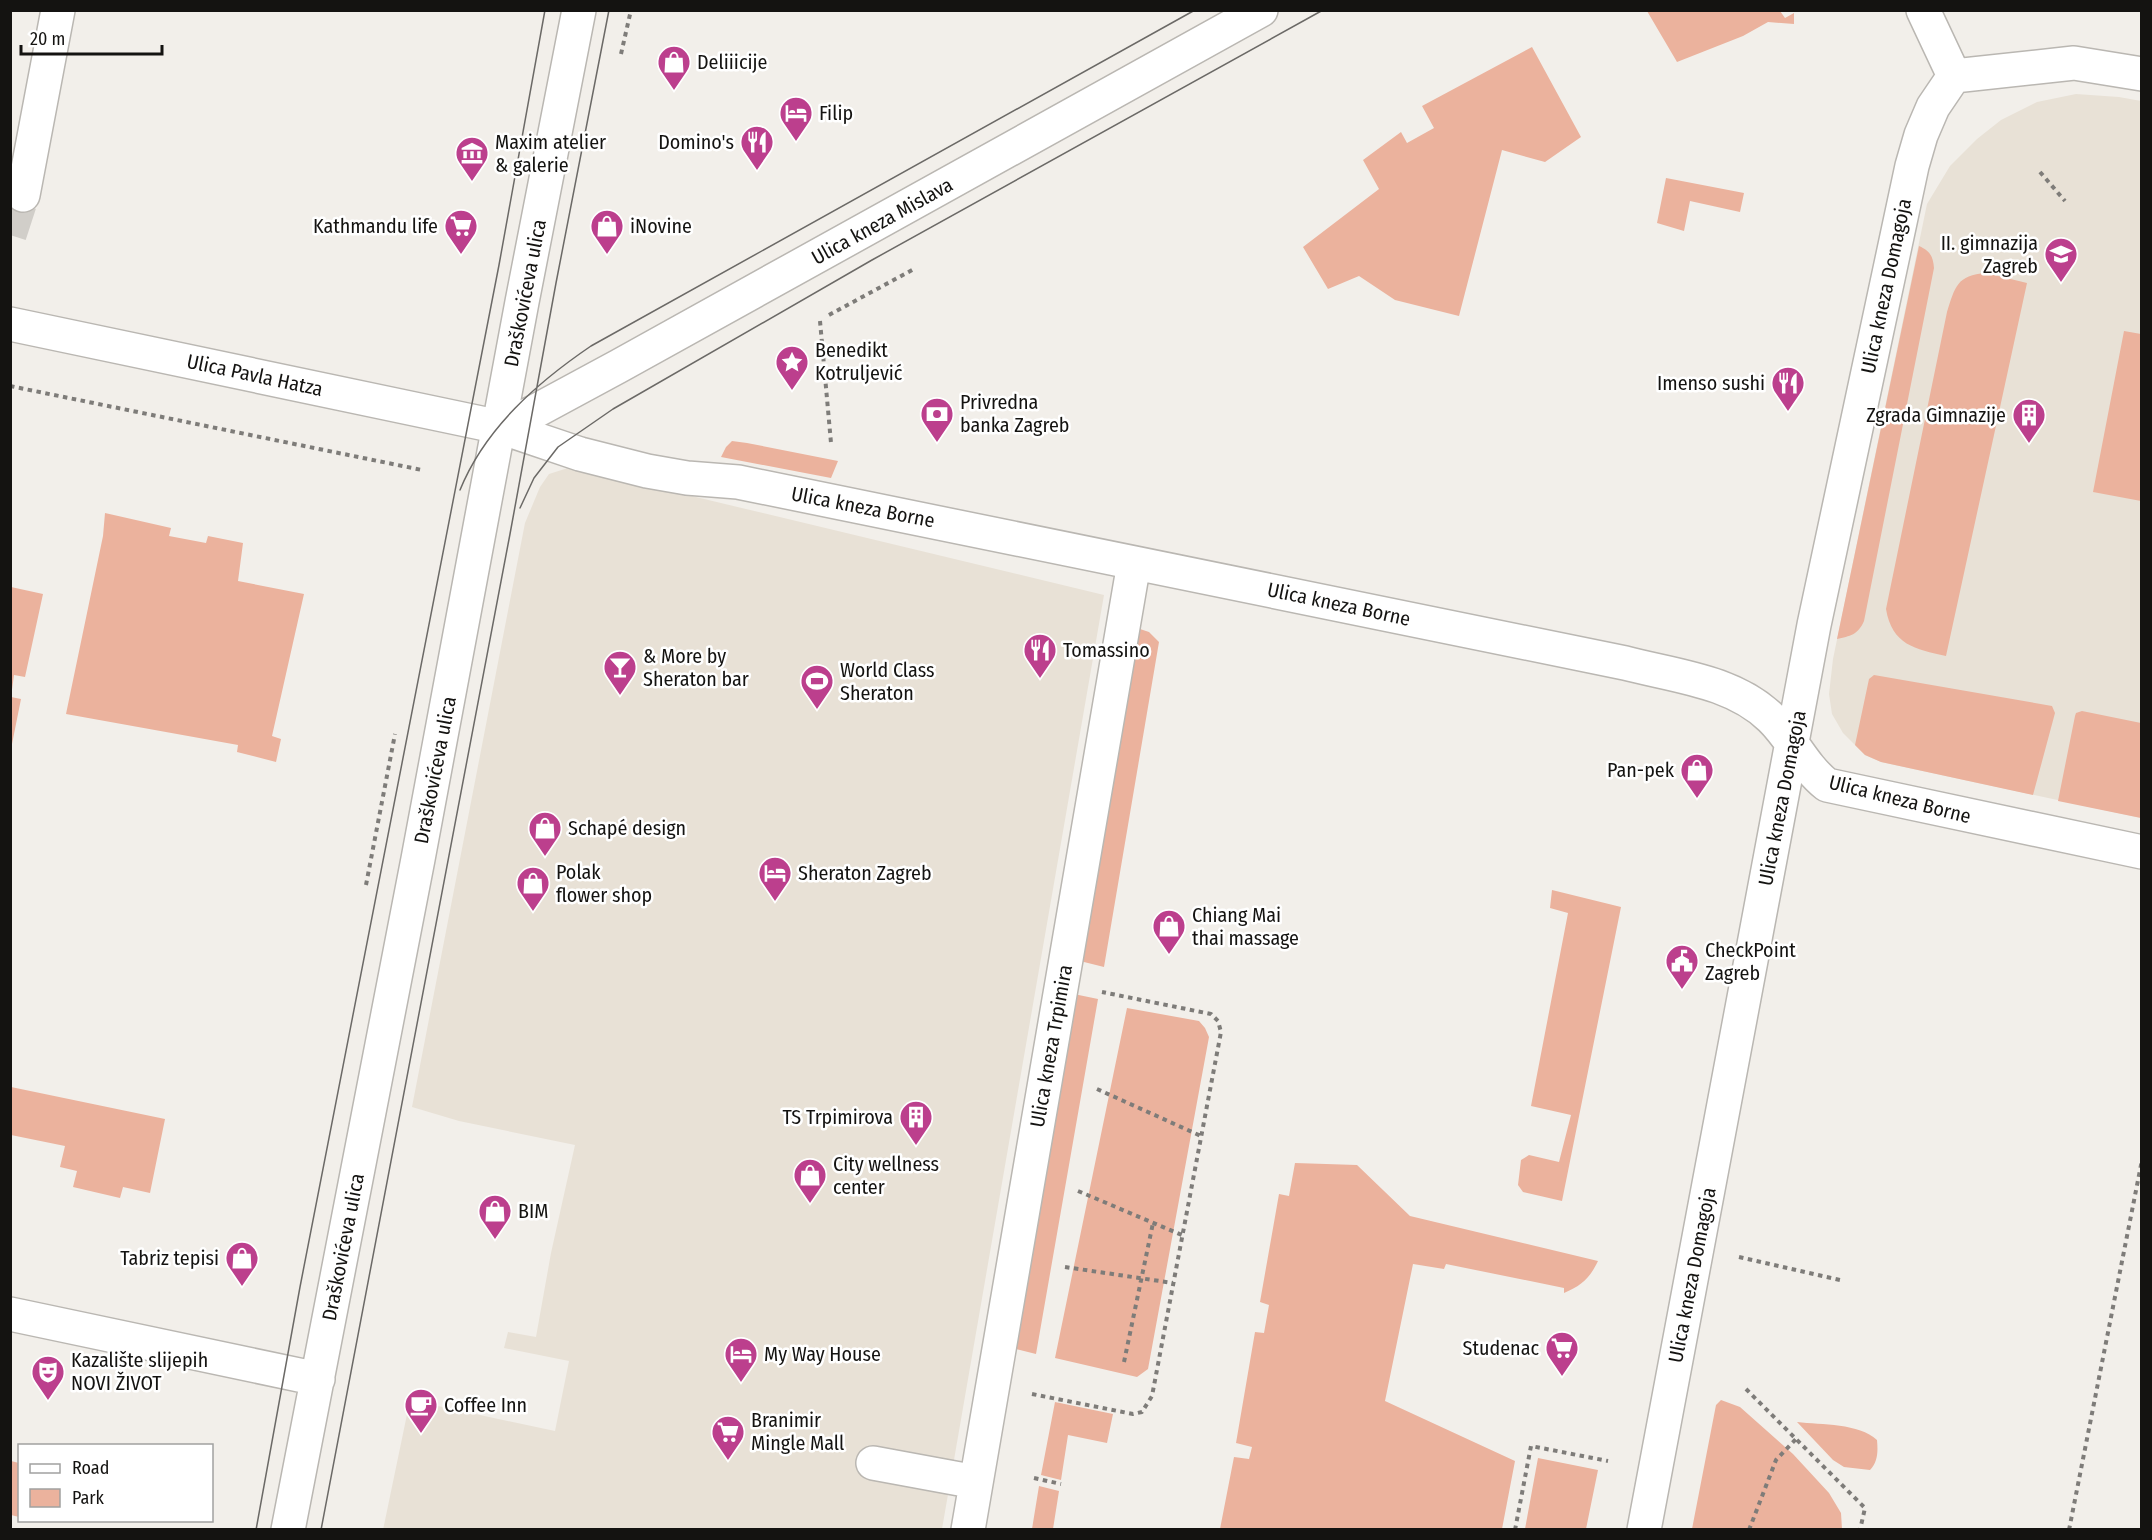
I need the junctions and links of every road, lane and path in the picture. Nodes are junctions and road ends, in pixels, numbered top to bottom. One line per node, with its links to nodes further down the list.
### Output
1 (58, 10): 10 (street)
2 (579, 10): 17 (street, Draškovićeva ulica)
3 (631, 10): 6 (path)
4 (1261, 10): 17 (street, Ulica kneza Mislava)
5 (1923, 10): 8 (street)
6 (621, 54)
7 (2142, 74): 8 (street)
8 (1954, 76): 22 (street, Ulica kneza Domagoja)
9 (2040, 172): 11 (path)
10 (23, 195)
11 (2065, 201)
12 (914, 269): 13 (path)
13 (829, 315)
14 (820, 321): 18 (path)
15 (10, 324): 17 (street, Ulica Pavla Hatza)
16 (10, 386): 19 (path)
17 (500, 427): 20 (street, Ulica kneza Borne); 39 (street, Draškovićeva ulica)
18 (831, 443)
19 (422, 470)
20 (1134, 562): 22 (street, Ulica kneza Borne); 25 (street, Ulica kneza Trpimira)
21 (395, 734): 24 (path)
22 (1791, 745): 23 (street, Ulica kneza Borne); 51 (street, Ulica kneza Domagoja)
23 (2142, 852)
24 (366, 885)
25 (1062, 982): 27 (path); 40 (street, Ulica kneza Trpimira)
26 (1097, 1089): 27 (path)
27 (1201, 1136): 31 (path)
28 (2142, 1160): 54 (path)
29 (1078, 1191): 30 (path)
30 (1153, 1223): 31 (path); 34 (path)
31 (1182, 1235): 36 (path)
32 (1739, 1257): 35 (path)
33 (1065, 1267): 34 (path)
34 (1142, 1279): 36 (path); 38 (path)
35 (1840, 1280)
36 (1173, 1283): 40 (path)
37 (10, 1314): 39 (street)
38 (1124, 1362)
39 (318, 1379): 48 (street, Draškovićeva ulica)
40 (993, 1387): 46 (street, Ulica kneza Trpimira)
41 (1746, 1389): 42 (path)
42 (1797, 1439): 52 (path); 53 (path)
43 (1608, 1461): 50 (path)
44 (873, 1463): 46 (street)
45 (1034, 1478): 47 (path)
46 (976, 1482): 49 (street, Ulica kneza Trpimira)
47 (1060, 1484)
48 (288, 1530)
49 (968, 1530)
50 (1515, 1530)
51 (1644, 1530)
52 (1749, 1530)
53 (1860, 1530)
54 (2069, 1530)

